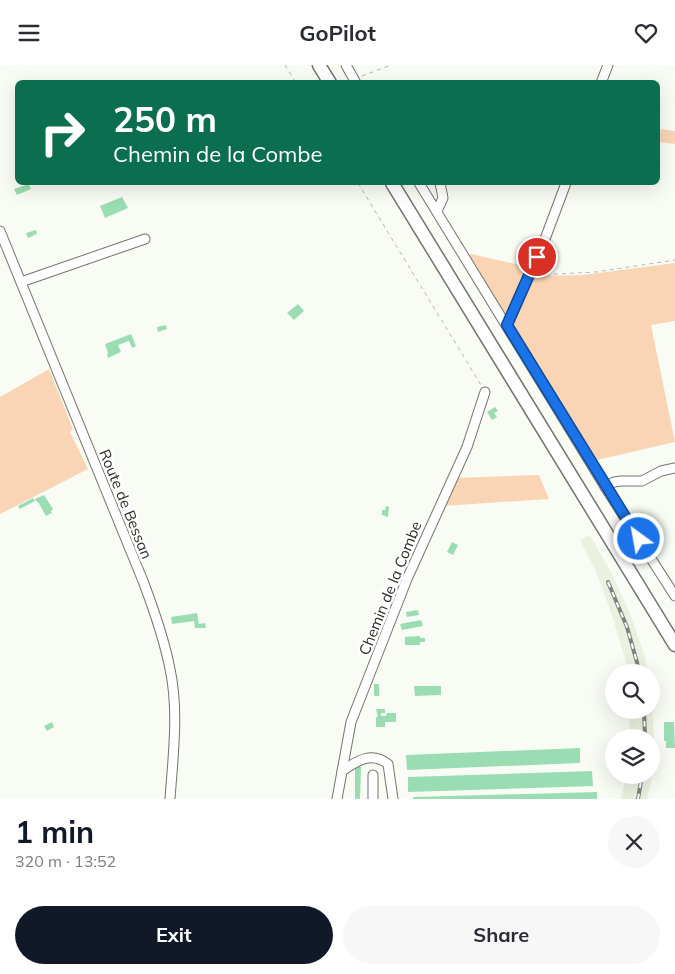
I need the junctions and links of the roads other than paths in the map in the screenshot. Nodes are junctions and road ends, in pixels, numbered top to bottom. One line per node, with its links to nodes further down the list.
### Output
1 (320, 65): 4 (highway)
2 (346, 65): 5 (street)
3 (608, 65): 6 (street)
4 (328, 80)
5 (355, 80)
6 (602, 80)
7 (393, 185): 21 (highway)
8 (420, 185): 11 (street)
9 (440, 185): 11 (street)
10 (565, 185): 15 (street)
11 (437, 211): 15 (street)
12 (0, 231): 14 (street, Route de Bessan)
13 (145, 239): 14 (street)
14 (21, 282): 24 (street, Route de Bessan)
15 (507, 325): 18 (street)
16 (485, 392): 22 (street, Chemin de la Combe)
17 (675, 467): 18 (street)
18 (606, 487): 19 (street)
19 (672, 587): 20 (street)
20 (675, 597)
21 (675, 645)
22 (342, 771): 25 (street, Chemin de la Combe); 27 (street)
23 (373, 775): 26 (street)
24 (170, 799)
25 (337, 799)
26 (373, 799)
27 (393, 799)

